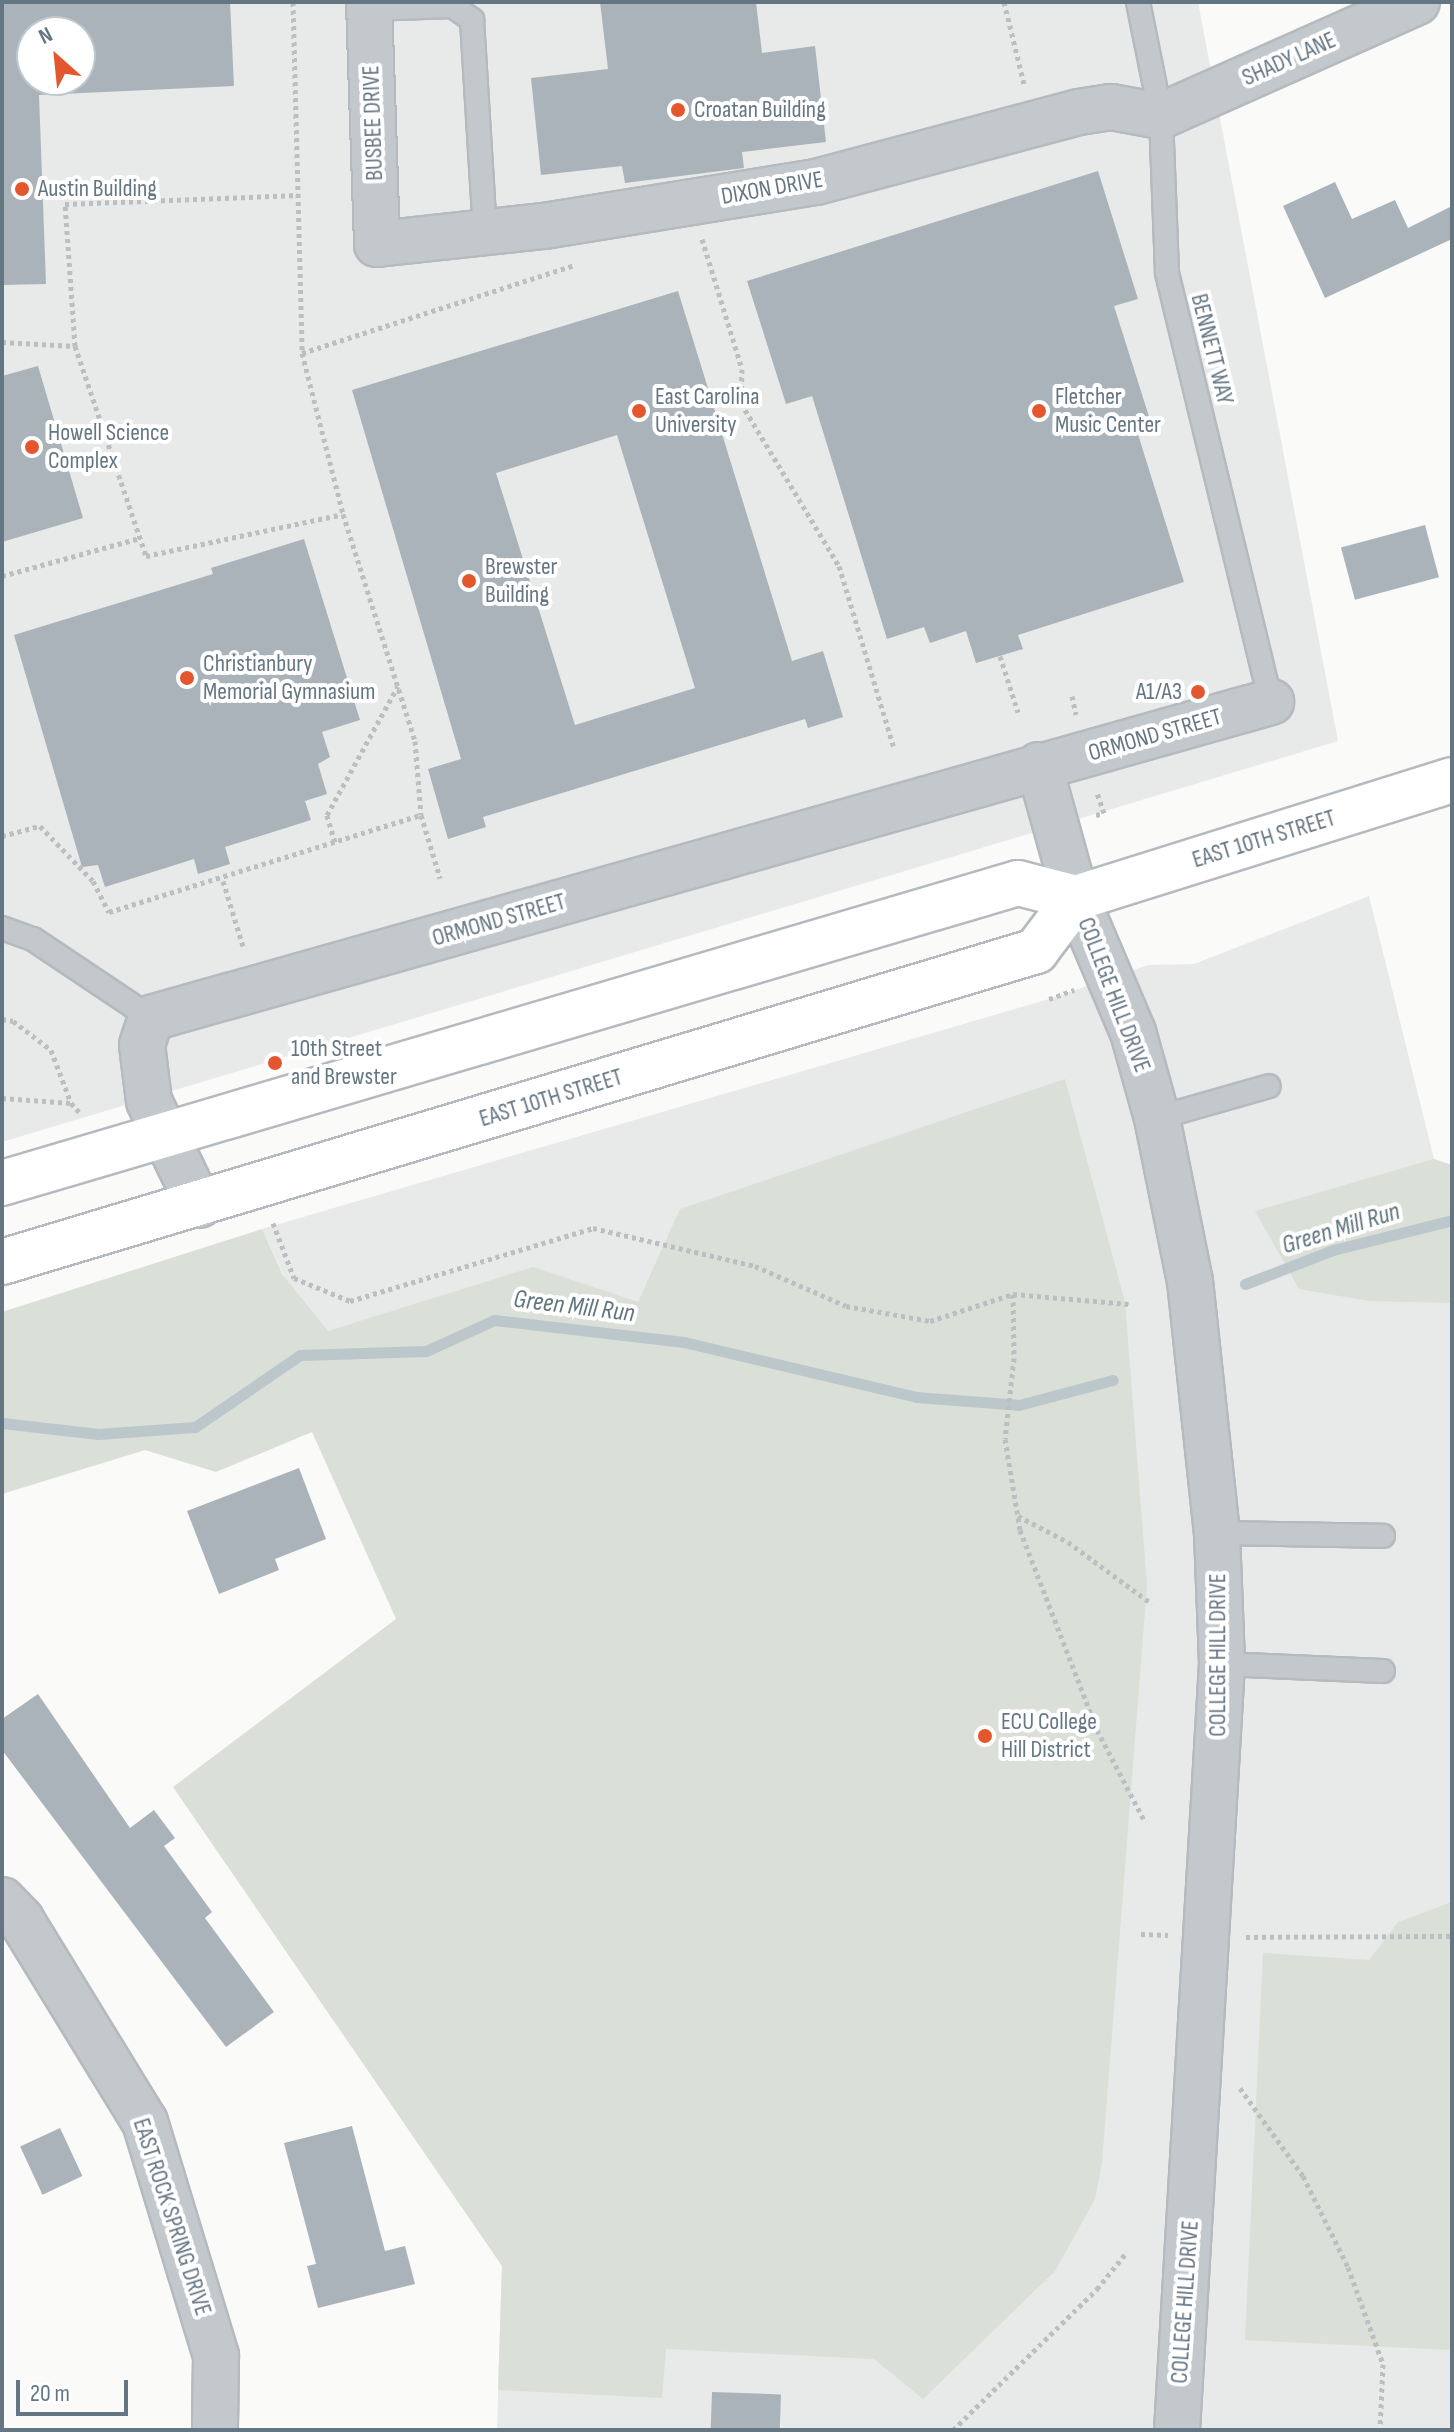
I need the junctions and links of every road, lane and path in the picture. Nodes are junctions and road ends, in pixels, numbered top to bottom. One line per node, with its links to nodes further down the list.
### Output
1 (293, 2): 8 (path)
2 (1004, 2): 6 (path)
3 (1138, 2): 7 (lane, BENNETT WAY)
4 (1417, 2): 7 (street, SHADY LANE)
5 (370, 6): 10 (lane); 11 (street, BUSBEE DRIVE)
6 (1025, 89)
7 (1161, 116): 10 (street, DIXON DRIVE); 21 (lane, BENNETT WAY)
8 (298, 195): 14 (path); 15 (path)
9 (698, 226): 23 (path)
10 (485, 232): 11 (street, DIXON DRIVE)
11 (377, 244)
12 (591, 260): 15 (path)
13 (2, 342): 14 (path)
14 (75, 346): 17 (path)
15 (302, 353): 16 (path)
16 (343, 514): 17 (path); 20 (path)
17 (140, 538): 18 (path)
18 (2, 576)
19 (1000, 656): 22 (path)
20 (398, 685): 26 (path); 28 (path)
21 (1271, 702): 24 (street, ORMOND STREET)
22 (1018, 712)
23 (894, 748)
24 (1039, 765): 31 (street); 34 (street, ORMOND STREET)
25 (1452, 780): 31 (main road, EAST 10TH STREET)
26 (421, 815): 28 (path); 29 (path)
27 (2, 836): 30 (path)
28 (335, 842): 30 (path)
29 (440, 878)
30 (223, 881): 33 (path)
31 (1076, 898): 40 (street, COLLEGE HILL DRIVE); 41 (main road); 43 (main road, EAST 10TH STREET)
32 (2, 928): 34 (lane)
33 (243, 946)
34 (151, 1018): 41 (street)
35 (2, 1019): 38 (path)
36 (1269, 1086): 40 (lane)
37 (2, 1098): 38 (path)
38 (71, 1103): 39 (path)
39 (81, 1114)
40 (1157, 1118): 49 (street, COLLEGE HILL DRIVE)
41 (162, 1134): 42 (main road); 43 (street)
42 (2, 1183)
43 (199, 1205): 45 (main road, EAST 10TH STREET)
44 (268, 1207): 46 (path)
45 (2, 1262)
46 (1013, 1294): 47 (path); 48 (path)
47 (1129, 1304)
48 (1017, 1516): 51 (path); 54 (path)
49 (1217, 1533): 50 (lane); 52 (street, COLLEGE HILL DRIVE)
50 (1383, 1536)
51 (1152, 1604)
52 (1222, 1664): 53 (lane); 62 (street, COLLEGE HILL DRIVE)
53 (1383, 1671)
54 (1145, 1822)
55 (2, 1900): 60 (street, EAST ROCK SPRING DRIVE)
56 (1452, 1936): 57 (path)
57 (1242, 1937)
58 (1235, 2082): 63 (path)
59 (1127, 2252): 61 (path)
60 (215, 2430)
61 (953, 2430)
62 (1177, 2430)
63 (1380, 2430)

